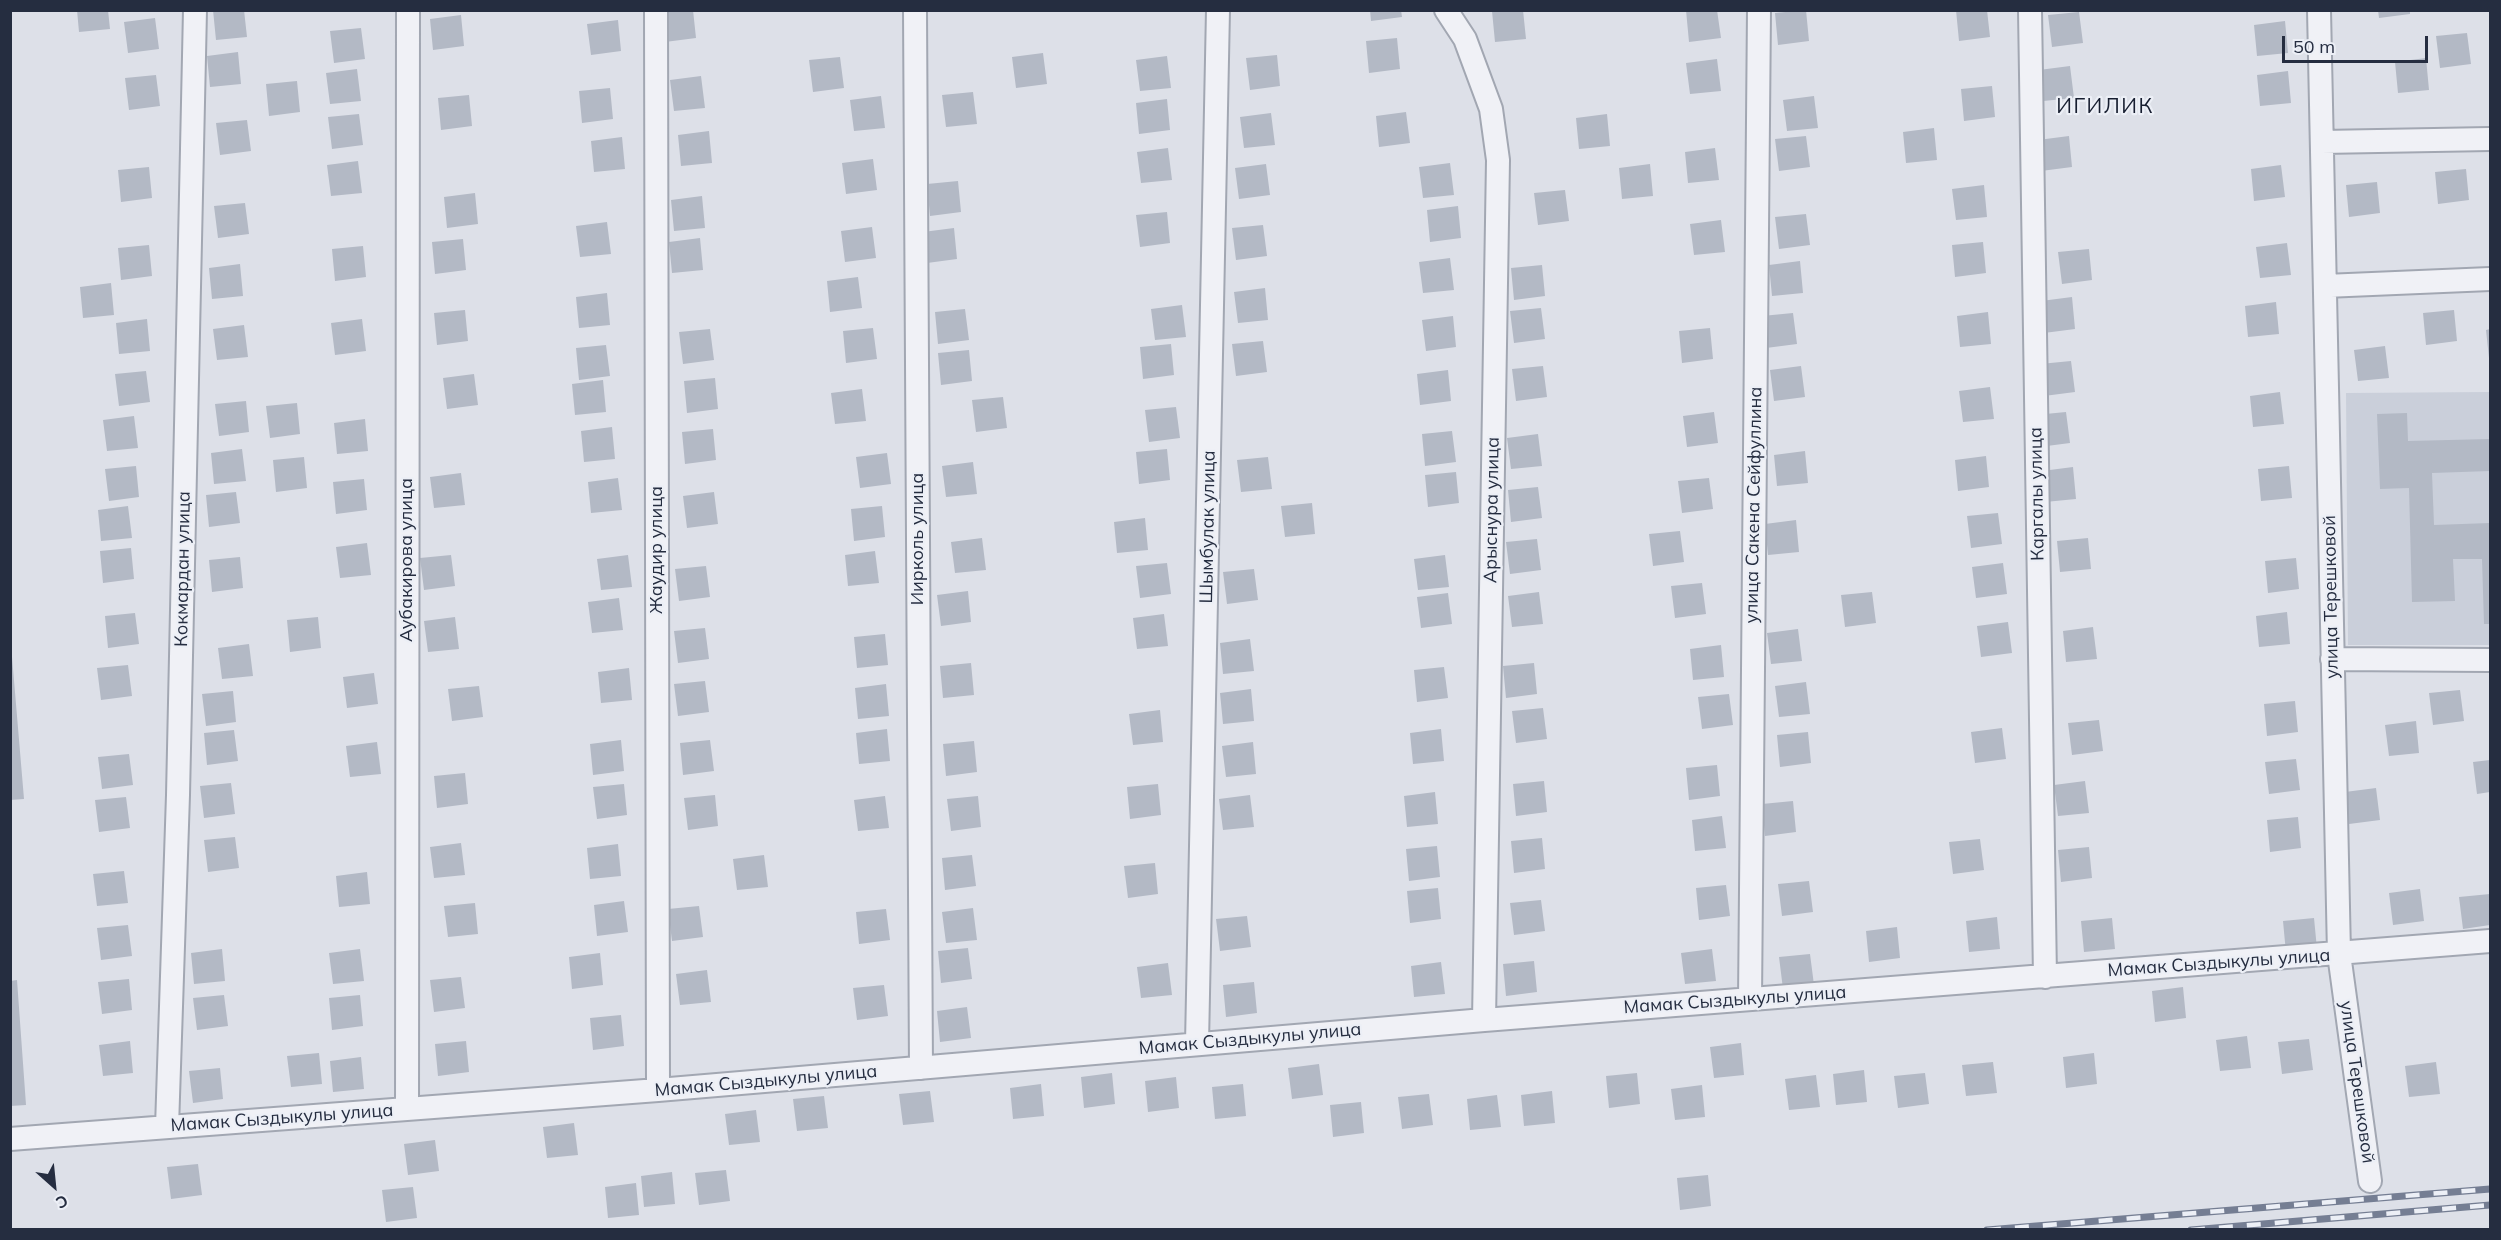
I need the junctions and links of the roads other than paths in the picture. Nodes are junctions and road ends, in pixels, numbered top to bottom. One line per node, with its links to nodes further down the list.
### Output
1 (195, 10): 25 (street, Кокмардан улица)
2 (408, 10): 24 (street, Аубакирова улица)
3 (656, 10): 23 (street, Жаудир улица)
4 (915, 10): 22 (street, Иирколь улица)
5 (1218, 10): 21 (street, Шымбулак улица)
6 (1446, 10): 20 (street, Арыснура улица)
7 (1759, 10): 19 (street, улица Сакена Сейфуллина)
8 (2030, 10): 18 (street, Каргалы улица)
9 (2319, 10): 11 (street, улица Терешковой)
10 (2490, 140): 11 (street)
11 (2322, 142): 13 (street, улица Терешковой)
12 (2490, 279): 13 (street)
13 (2325, 286): 14 (street, улица Терешковой)
14 (2332, 659): 15 (street); 17 (street, улица Терешковой)
15 (2490, 660)
16 (2490, 941): 17 (street, Мамак Сыздыкулы улица)
17 (2339, 954): 18 (street, Мамак Сыздыкулы улица); 27 (street, улица Терешковой)
18 (2045, 977): 19 (street, Мамак Сыздыкулы улица)
19 (1750, 999): 20 (street, Мамак Сыздыкулы улица)
20 (1484, 1020): 21 (street, Мамак Сыздыкулы улица)
21 (1197, 1043): 22 (street, Мамак Сыздыкулы улица)
22 (921, 1068): 23 (street, Мамак Сыздыкулы улица)
23 (658, 1089): 24 (street, Мамак Сыздыкулы улица)
24 (407, 1109): 25 (street, Мамак Сыздыкулы улица)
25 (167, 1127): 26 (street, Мамак Сыздыкулы улица)
26 (10, 1139)
27 (2370, 1181)

